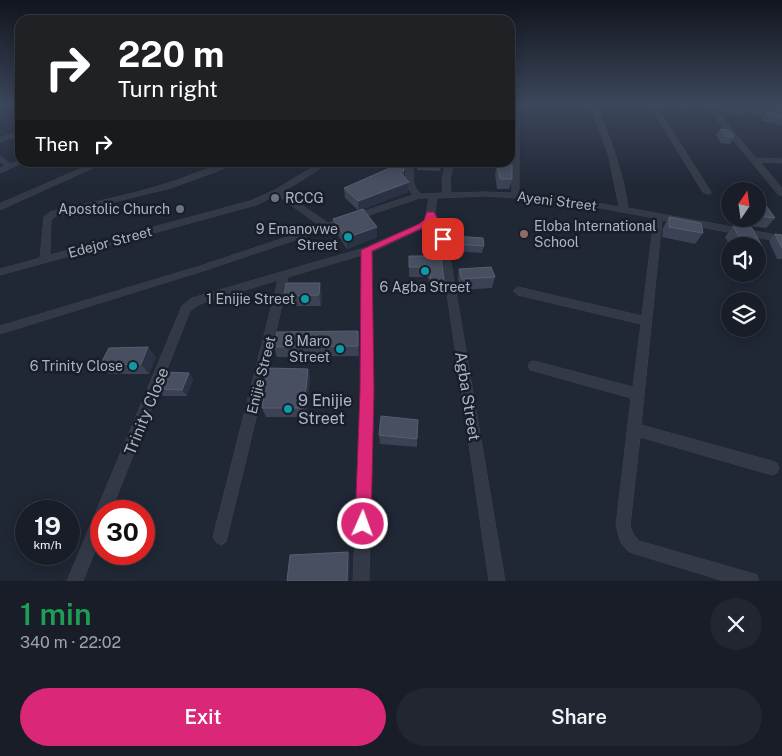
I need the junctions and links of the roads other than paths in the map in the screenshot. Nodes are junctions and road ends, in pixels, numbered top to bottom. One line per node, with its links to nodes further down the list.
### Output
1 (516, 132): 24 (street)
2 (604, 132): 26 (street)
3 (670, 132): 19 (street)
4 (731, 132): 8 (street)
5 (15, 135): 6 (street)
6 (0, 140)
7 (0, 158): 11 (street)
8 (755, 160): 9 (street); 20 (street)
9 (782, 161)
10 (15, 165): 11 (street)
11 (10, 167): 17 (street)
12 (92, 167): 25 (street)
13 (224, 167): 32 (street)
14 (319, 167): 18 (street, Edejor Street)
15 (410, 167): 23 (street)
16 (449, 167): 21 (street)
17 (0, 171)
18 (278, 192): 29 (street); 32 (street, Edejor Street)
19 (708, 192)
20 (782, 193)
21 (447, 194): 22 (street, Ayeni Street); 24 (street, Ayeni Street)
22 (432, 195): 23 (street, Ayeni Street); 27 (street)
23 (419, 196): 29 (street, Ayeni Street)
24 (515, 196): 26 (street, Ayeni Street)
25 (0, 207)
26 (624, 210): 28 (street, Ayeni Street)
27 (431, 214): 31 (street); 47 (street, Agba Street)
28 (658, 216): 30 (street, Ayeni Street); 36 (street)
29 (328, 227): 37 (street, Ayeni Street)
30 (782, 239)
31 (366, 250): 34 (street); 46 (street)
32 (46, 260): 33 (street, Edejor Street)
33 (0, 272)
34 (284, 274): 42 (street, Trinity Close); 43 (street, Enijie Street)
35 (518, 291): 36 (street)
36 (646, 321): 39 (street)
37 (0, 330)
38 (534, 366): 39 (street)
39 (638, 394): 40 (street)
40 (634, 429): 41 (street); 48 (street)
41 (772, 468)
42 (108, 500)
43 (221, 537)
44 (90, 545): 45 (street)
45 (75, 581)
46 (361, 581)
47 (497, 581)
48 (751, 581)

